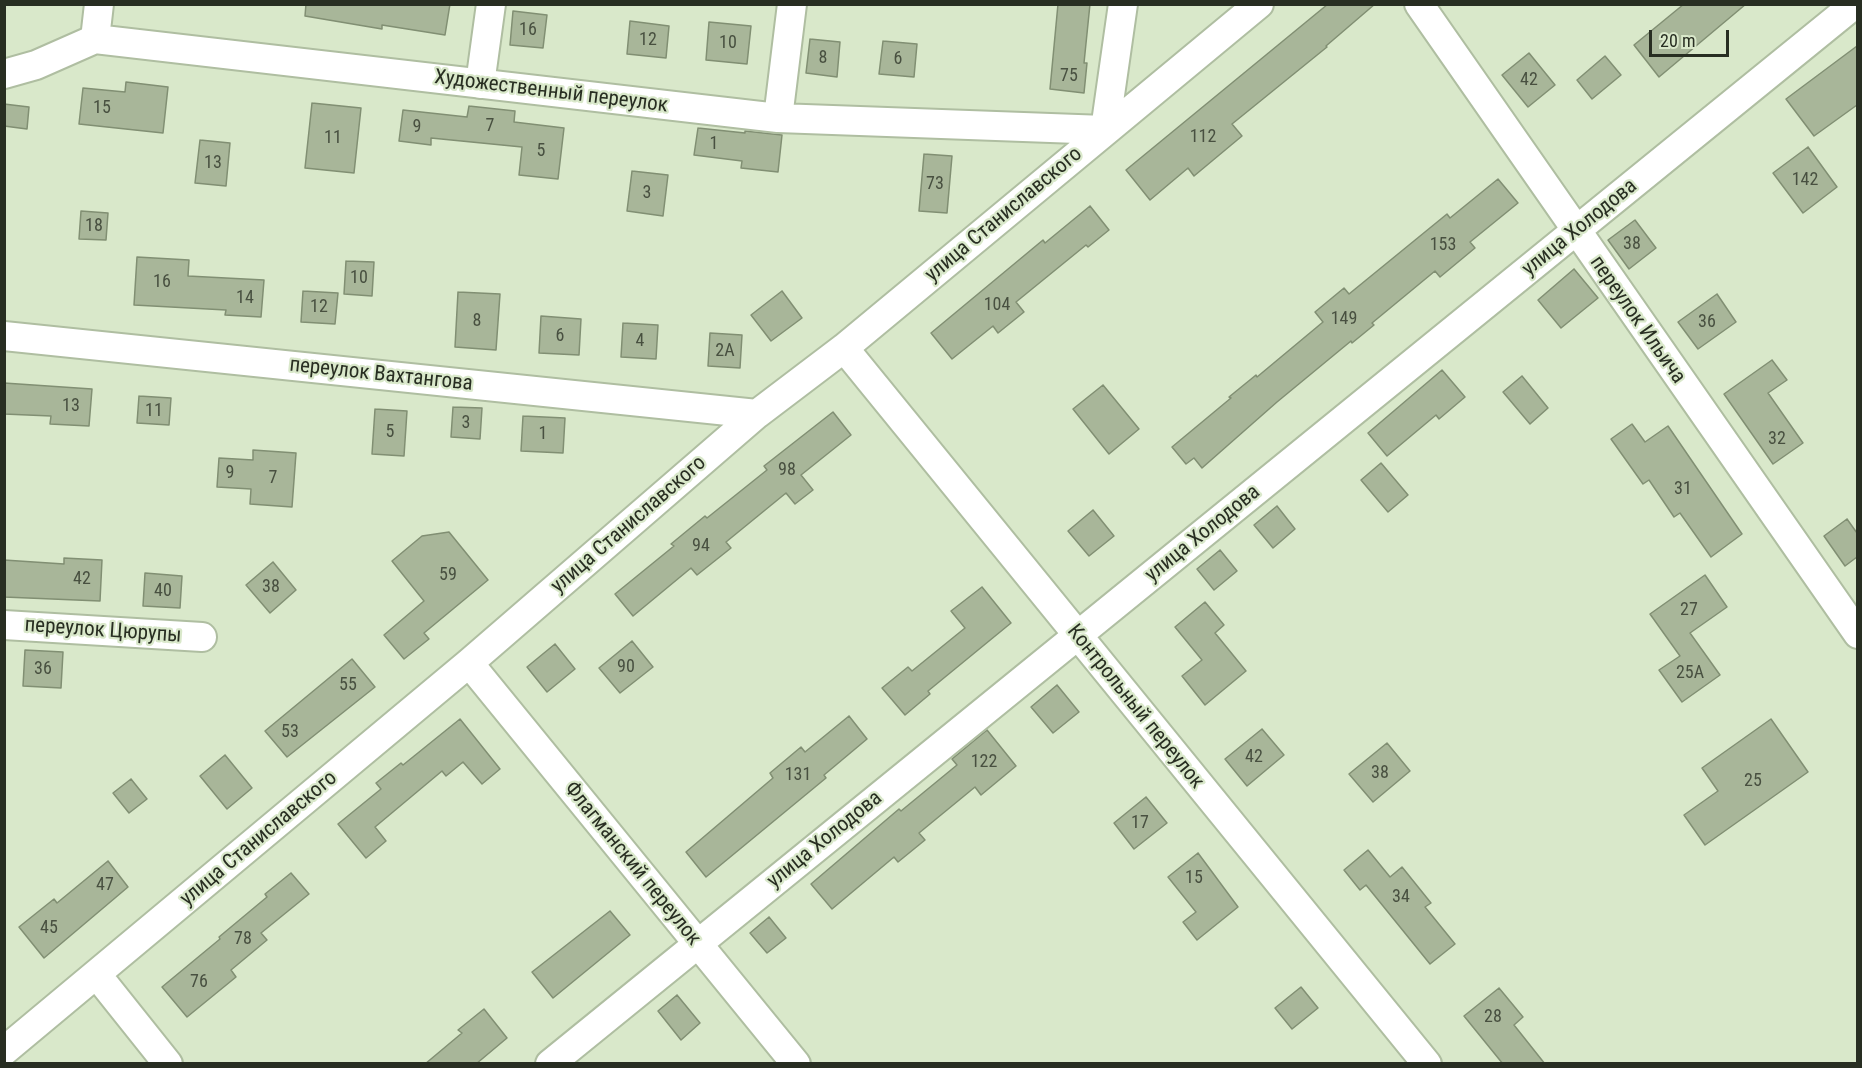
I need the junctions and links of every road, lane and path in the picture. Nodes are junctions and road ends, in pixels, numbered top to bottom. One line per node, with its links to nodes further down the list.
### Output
1 (99, 4): 8 (street)
2 (491, 4): 10 (street)
3 (792, 4): 11 (street)
4 (1123, 4): 12 (street)
5 (1259, 4): 12 (street, улица Станиславского)
6 (1419, 4): 13 (street, переулок Ильича)
7 (1855, 4): 13 (street, улица Холодова)
8 (94, 39): 9 (street); 10 (street, Художественный переулок)
9 (4, 74)
10 (480, 84): 11 (street, Художественный переулок)
11 (778, 118): 12 (street, Художественный переулок)
12 (1105, 130): 15 (street, улица Станиславского)
13 (1575, 231): 17 (street, переулок Ильича); 20 (street, улица Холодова)
14 (4, 336): 16 (street, переулок Вахтангова)
15 (844, 348): 16 (street, улица Станиславского); 20 (street, Контрольный переулок)
16 (757, 414): 22 (street, улица Станиславского)
17 (1849, 602): 19 (street, переулок Ильича)
18 (4, 625): 21 (street, переулок Цюрупы)
19 (1857, 634)
20 (1077, 636): 23 (street, улица Холодова); 29 (street, Контрольный переулок)
21 (201, 637)
22 (469, 663): 23 (street, Флагманский переулок); 24 (street, улица Станиславского)
23 (698, 944): 27 (street, улица Холодова); 28 (street, Флагманский переулок)
24 (97, 975): 25 (street, улица Станиславского); 26 (street)
25 (4, 1051)
26 (168, 1064)
27 (550, 1064)
28 (796, 1064)
29 (1427, 1064)

